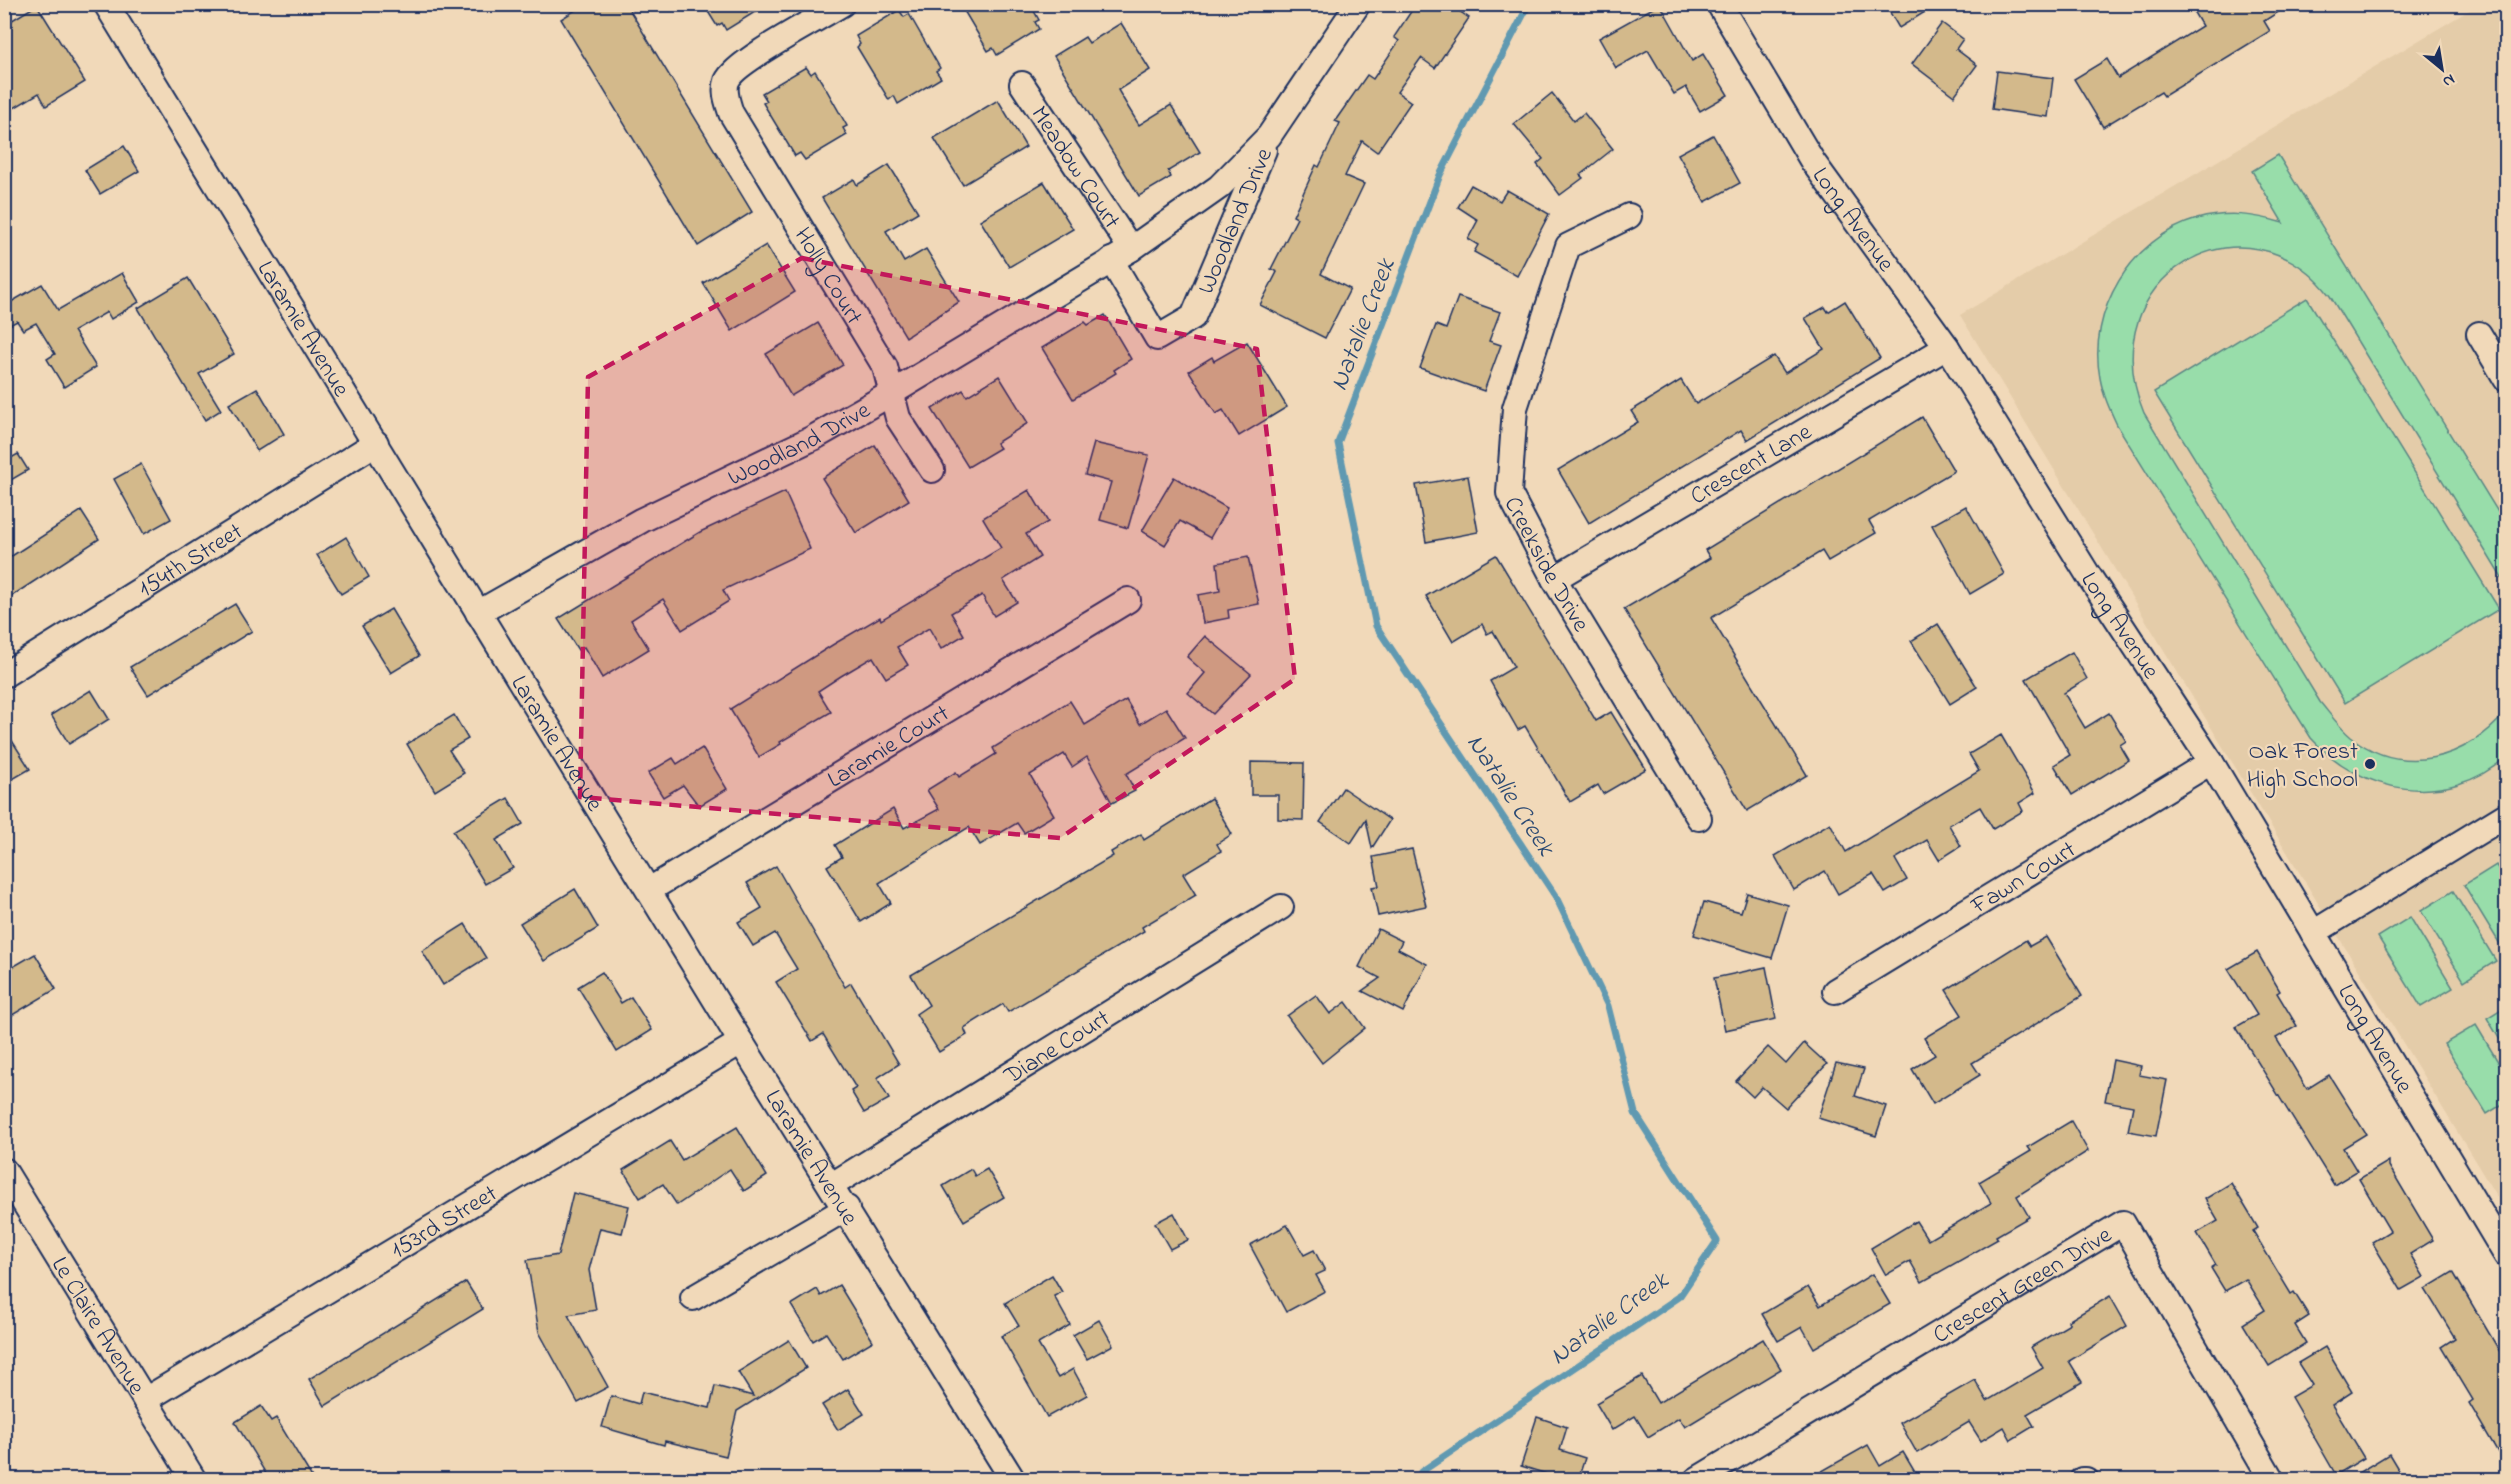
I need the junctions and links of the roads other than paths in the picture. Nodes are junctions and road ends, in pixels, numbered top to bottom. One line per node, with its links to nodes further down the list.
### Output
1 (106, 4): 13 (street, Laramie Avenue)
2 (842, 4): 12 (street, Holly Court)
3 (1358, 4): 6 (street, Woodland Drive)
4 (1719, 4): 10 (street, Long Avenue)
5 (1022, 84): 8 (street, Meadow Court)
6 (1269, 136): 8 (street, Woodland Drive); 8 (street, Woodland Drive)
7 (1629, 216): 15 (street, Creekside Drive)
8 (1121, 255): 12 (street, Woodland Drive)
9 (2479, 334): 11 (street)
10 (1947, 347): 15 (street, Crescent Lane); 19 (street, Long Avenue)
11 (2506, 379)
12 (890, 394): 14 (street, Holly Court); 17 (street, Woodland Drive)
13 (376, 443): 17 (street, Laramie Avenue); 18 (street, 154th Street)
14 (932, 470)
15 (1554, 579): 21 (street, Creekside Drive)
16 (1128, 600): 22 (street, Laramie Court)
17 (478, 613): 22 (street, Laramie Avenue)
18 (4, 675)
19 (2211, 762): 24 (street, Long Avenue); 25 (street, Fawn Court)
20 (2506, 815): 24 (street)
21 (1699, 818)
22 (649, 890): 26 (street, Laramie Avenue)
23 (1281, 907): 28 (street, Diane Court)
24 (2313, 933): 30 (street, Long Avenue)
25 (1835, 991)
26 (741, 1042): 28 (street, Laramie Avenue); 32 (street, 153rd Street)
27 (4, 1170): 32 (street, Le Claire Avenue)
28 (832, 1185): 29 (street, Laramie Avenue)
29 (847, 1208): 31 (street); 34 (street, Laramie Avenue)
30 (2506, 1255)
31 (693, 1298)
32 (145, 1400): 33 (street, Le Claire Avenue)
33 (194, 1479)
34 (1013, 1479)
35 (1696, 1479): 36 (street, Crescent Green Drive)
36 (2272, 1479)

